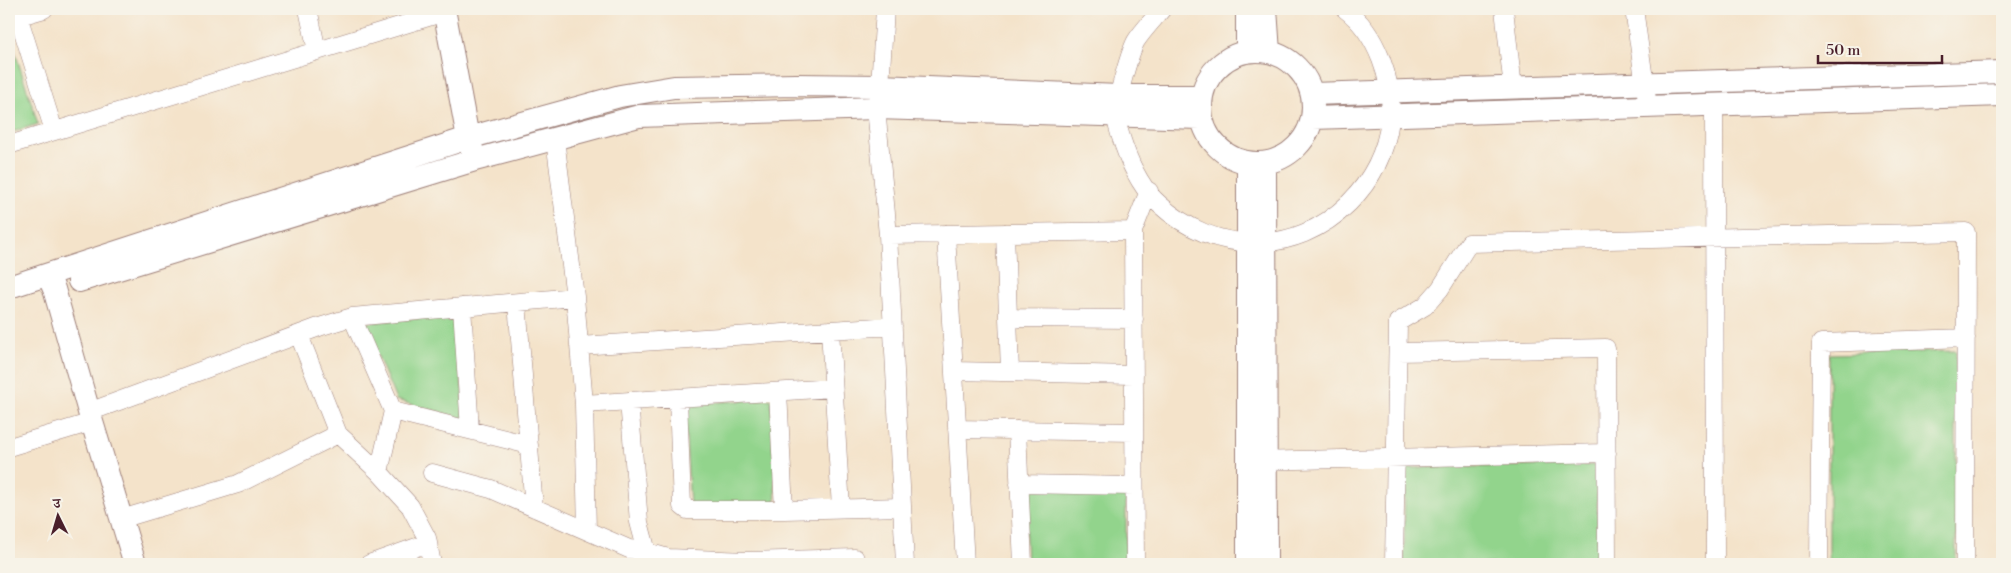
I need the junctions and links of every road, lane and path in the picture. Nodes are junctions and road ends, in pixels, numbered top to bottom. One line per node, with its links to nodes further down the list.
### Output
1 (44, 9): 11 (street)
2 (308, 9): 12 (street)
3 (885, 9): 16 (street)
4 (1162, 9): 22 (street)
5 (1247, 9): 13 (street)
6 (1266, 9): 13 (street)
7 (1346, 9): 18 (street)
8 (1504, 9): 17 (street)
9 (1634, 9): 15 (street)
10 (445, 10): 12 (street); 29 (street)
11 (14, 15): 28 (street)
12 (317, 51): 28 (street)
13 (1258, 52): 19 (street); 23 (street)
14 (2002, 72): 15 (street)
15 (1645, 84): 17 (street); 24 (street)
16 (880, 86): 22 (street); 25 (street); 29 (street)
17 (1513, 88): 18 (street)
18 (1389, 92): 19 (street); 26 (street)
19 (1312, 94): 27 (street)
20 (2002, 95): 21 (street)
21 (1714, 105): 24 (street); 39 (street)
22 (1117, 106): 23 (street); 25 (street); 34 (street)
23 (1201, 107): 33 (street)
24 (1648, 107): 26 (street)
25 (876, 108): 30 (street); 38 (street)
26 (1390, 116): 27 (street); 40 (street)
27 (1313, 118): 33 (street)
28 (54, 131): 31 (street)
29 (468, 138): 32 (street); 41 (street)
30 (555, 139): 32 (street); 43 (street)
31 (9, 145)
32 (475, 160): 41 (street)
33 (1257, 163): 40 (street)
34 (1149, 191): 35 (street); 40 (street)
35 (1133, 231): 36 (street); 49 (street)
36 (1006, 233): 37 (street); 48 (street)
37 (946, 234): 38 (street); 56 (street)
38 (888, 235): 50 (street)
39 (1714, 238): 53 (street); 55 (street); 100 (street)
40 (1257, 243): 75 (street)
41 (51, 282): 42 (street); 45 (street); 65 (street)
42 (9, 287)
43 (576, 298): 44 (street); 54 (street)
44 (517, 302): 46 (street); 71 (street)
45 (9, 303)
46 (462, 307): 47 (street); 67 (street)
47 (352, 317): 52 (street); 64 (street)
48 (1008, 318): 49 (street); 57 (street)
49 (1134, 319): 58 (street)
50 (893, 326): 51 (street); 80 (street)
51 (830, 330): 54 (street); 59 (street)
52 (299, 335): 65 (street); 70 (street)
53 (1966, 338): 101 (street); 102 (street)
54 (579, 346): 63 (street)
55 (1398, 352): 73 (street); 74 (street)
56 (954, 371): 57 (street); 66 (street)
57 (1010, 372): 58 (street)
58 (1134, 375): 69 (street)
59 (833, 388): 60 (street); 82 (street)
60 (778, 392): 61 (street); 83 (street)
61 (678, 398): 62 (street); 83 (street)
62 (629, 401): 63 (street); 87 (street)
63 (584, 404): 85 (street)
64 (393, 411): 67 (street); 76 (street)
65 (90, 417): 72 (street); 84 (street)
66 (957, 429): 68 (street); 93 (street)
67 (470, 430): 71 (street)
68 (1017, 430): 69 (street); 78 (street)
69 (1134, 432): 79 (street)
70 (338, 434): 76 (street); 84 (street)
71 (529, 445): 81 (street)
72 (9, 447)
73 (1607, 453): 74 (street); 99 (street)
74 (1396, 458): 75 (street); 98 (street)
75 (1257, 461): 96 (street); 97 (street)
76 (379, 472): 86 (street)
77 (432, 473): 81 (street)
78 (1019, 484): 79 (street); 94 (street)
79 (1134, 486): 95 (street)
80 (902, 507): 82 (street); 92 (street)
81 (534, 508): 85 (street)
82 (841, 508): 83 (street)
83 (784, 510)
84 (121, 519): 88 (street)
85 (587, 532): 87 (street)
86 (428, 544): 89 (street); 90 (street)
87 (647, 552): 91 (street)
88 (135, 564)
89 (369, 564)
90 (430, 564)
91 (856, 564)
92 (905, 564)
93 (965, 564)
94 (1023, 564)
95 (1135, 564)
96 (1248, 564)
97 (1266, 564)
98 (1394, 564)
99 (1607, 564)
100 (1715, 564)
101 (1820, 564)
102 (1965, 564)

